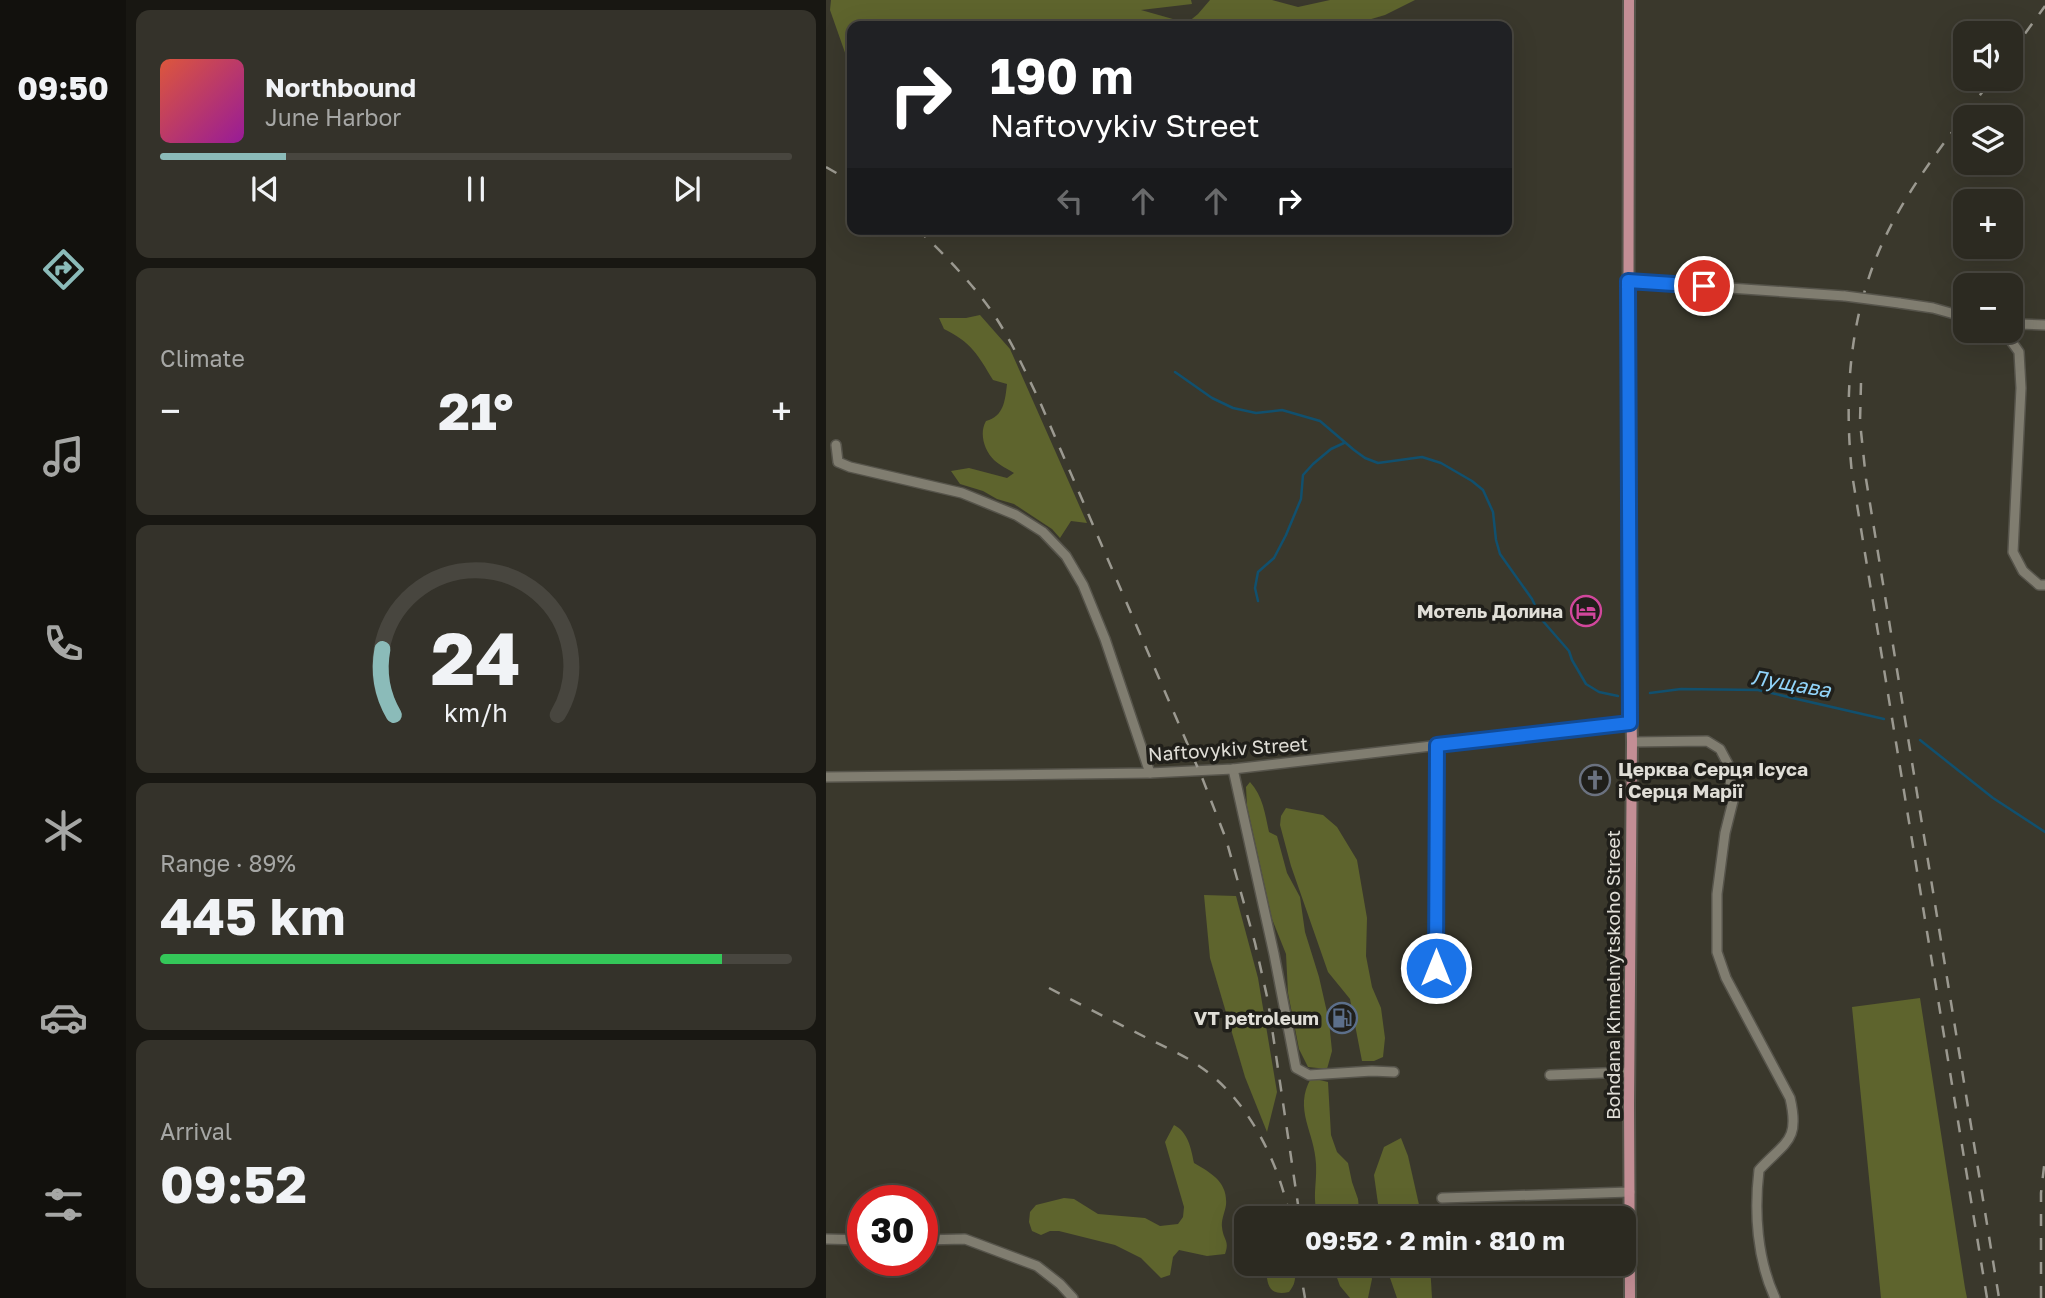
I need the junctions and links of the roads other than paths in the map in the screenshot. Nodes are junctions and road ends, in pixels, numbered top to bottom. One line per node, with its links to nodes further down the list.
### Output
1 (1629, 0): 2 (main road, Bohdana Khmelnytskoho Street)
2 (1628, 281): 3 (street, bridge); 9 (main road, Bohdana Khmelnytskoho Street)
3 (1953, 314)
4 (2023, 324): 5 (street)
5 (2045, 325)
6 (2014, 343): 8 (street)
7 (836, 445): 13 (street)
8 (2045, 585)
9 (1630, 723): 10 (main road, Bohdana Khmelnytskoho Street); 11 (street, Naftovykiv Street)
10 (1632, 741): 17 (main road, Bohdana Khmelnytskoho Street); 26 (street)
11 (1437, 745): 12 (street, Naftovykiv Street); 15 (street)
12 (1233, 769): 13 (street, Naftovykiv Street); 16 (street)
13 (1150, 773): 14 (street, Naftovykiv Street)
14 (826, 777)
15 (1436, 968)
16 (1394, 1072)
17 (1629, 1072): 18 (street); 19 (main road, Bohdana Khmelnytskoho Street)
18 (1550, 1075)
19 (1630, 1192): 20 (street); 25 (main road, Bohdana Khmelnytskoho Street)
20 (1442, 1198)
21 (826, 1239): 22 (street)
22 (847, 1240)
23 (938, 1240): 24 (street)
24 (1073, 1298)
25 (1630, 1298)
26 (1775, 1298)

